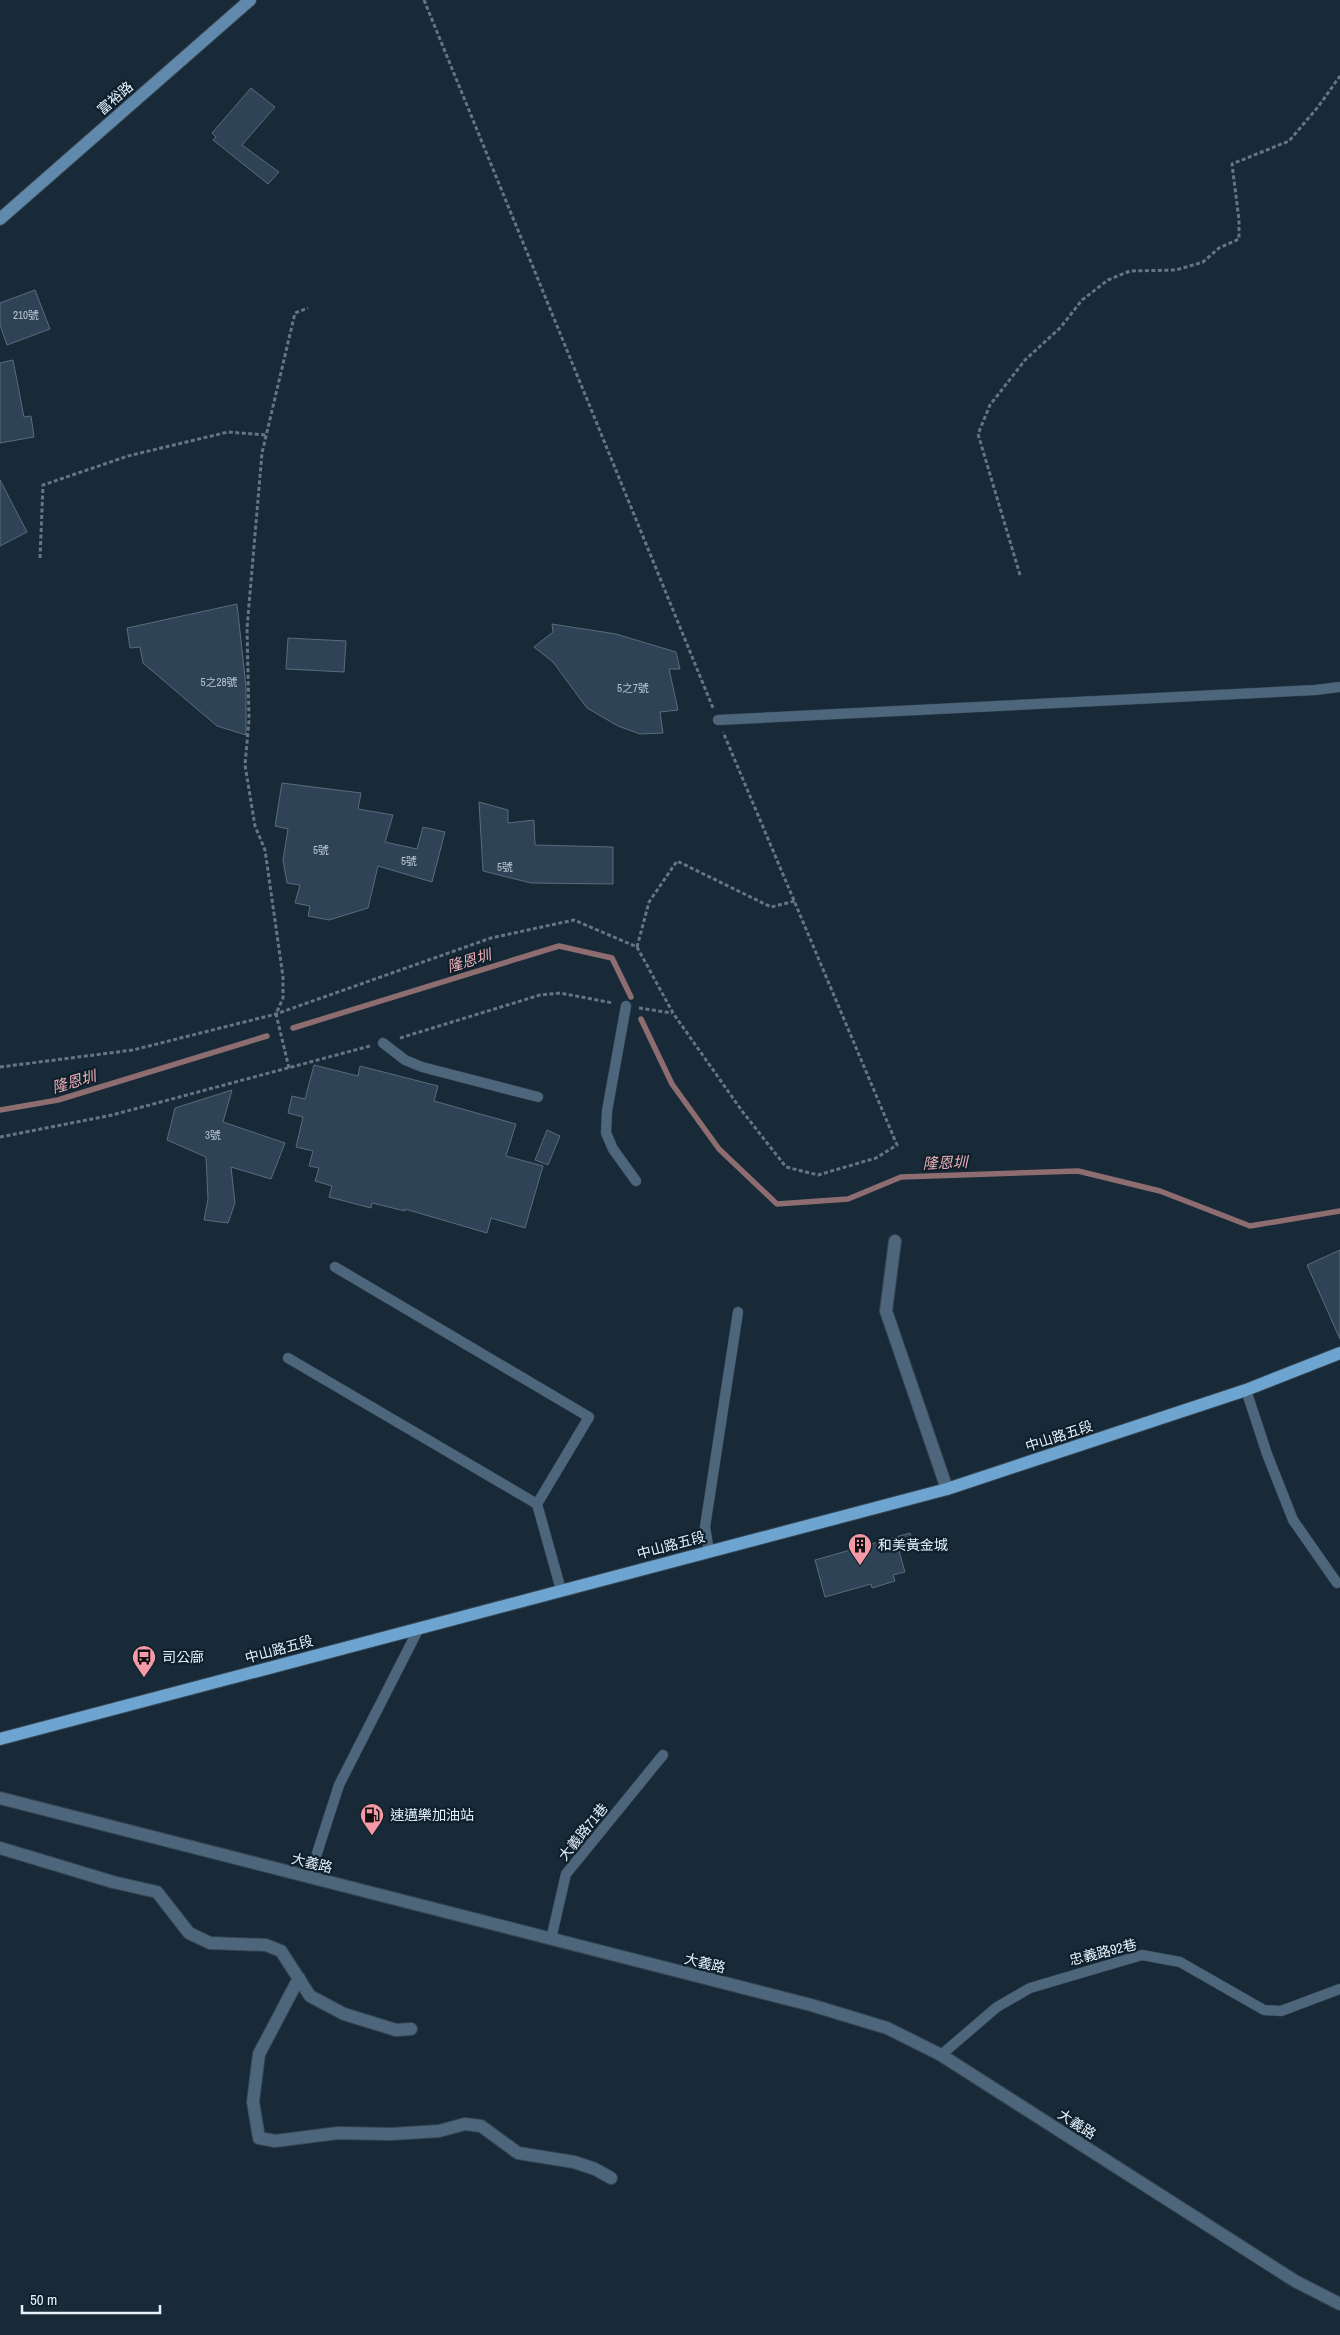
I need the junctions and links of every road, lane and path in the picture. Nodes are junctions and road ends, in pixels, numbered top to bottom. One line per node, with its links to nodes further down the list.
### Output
1 (250, 0): 4 (street, 富裕路)
2 (424, 0): 10 (path)
3 (1340, 76): 8 (path)
4 (0, 219)
5 (308, 308): 6 (path)
6 (266, 436): 7 (path); 15 (path)
7 (40, 558)
8 (1020, 575)
9 (1340, 687): 10 (lane)
10 (718, 720): 11 (path)
11 (795, 901): 12 (path); 14 (path)
12 (637, 947): 14 (path); 15 (path)
13 (626, 1006): 14 (path); 16 (path); 21 (lane)
14 (673, 1013)
15 (276, 1014): 17 (path); 18 (path)
16 (383, 1042): 18 (path); 19 (lane)
17 (0, 1067)
18 (289, 1068): 20 (path)
19 (538, 1097)
20 (0, 1137)
21 (636, 1181)
22 (895, 1241): 28 (street)
23 (335, 1267): 29 (lane)
24 (738, 1312): 30 (lane)
25 (1340, 1352): 27 (main road, 中山路五段)
26 (288, 1358): 29 (lane)
27 (1246, 1390): 28 (main road, 中山路五段); 31 (lane)
28 (947, 1488): 30 (main road, 中山路五段)
29 (537, 1504): 32 (lane)
30 (709, 1551): 32 (main road, 中山路五段)
31 (1337, 1583)
32 (561, 1590): 33 (main road, 中山路五段)
33 (419, 1628): 34 (main road, 中山路五段); 38 (lane)
34 (0, 1739)
35 (663, 1755): 39 (lane, 大義路71巷)
36 (0, 1798): 38 (street, 大義路)
37 (0, 1848): 40 (street)
38 (309, 1878): 39 (street, 大義路)
39 (551, 1939): 43 (street, 大義路)
40 (299, 1978): 42 (street); 44 (street)
41 (1340, 1989): 43 (lane, 忠義路92巷)
42 (410, 2029)
43 (941, 2055): 45 (street, 大義路)
44 (610, 2178)
45 (1340, 2304)

